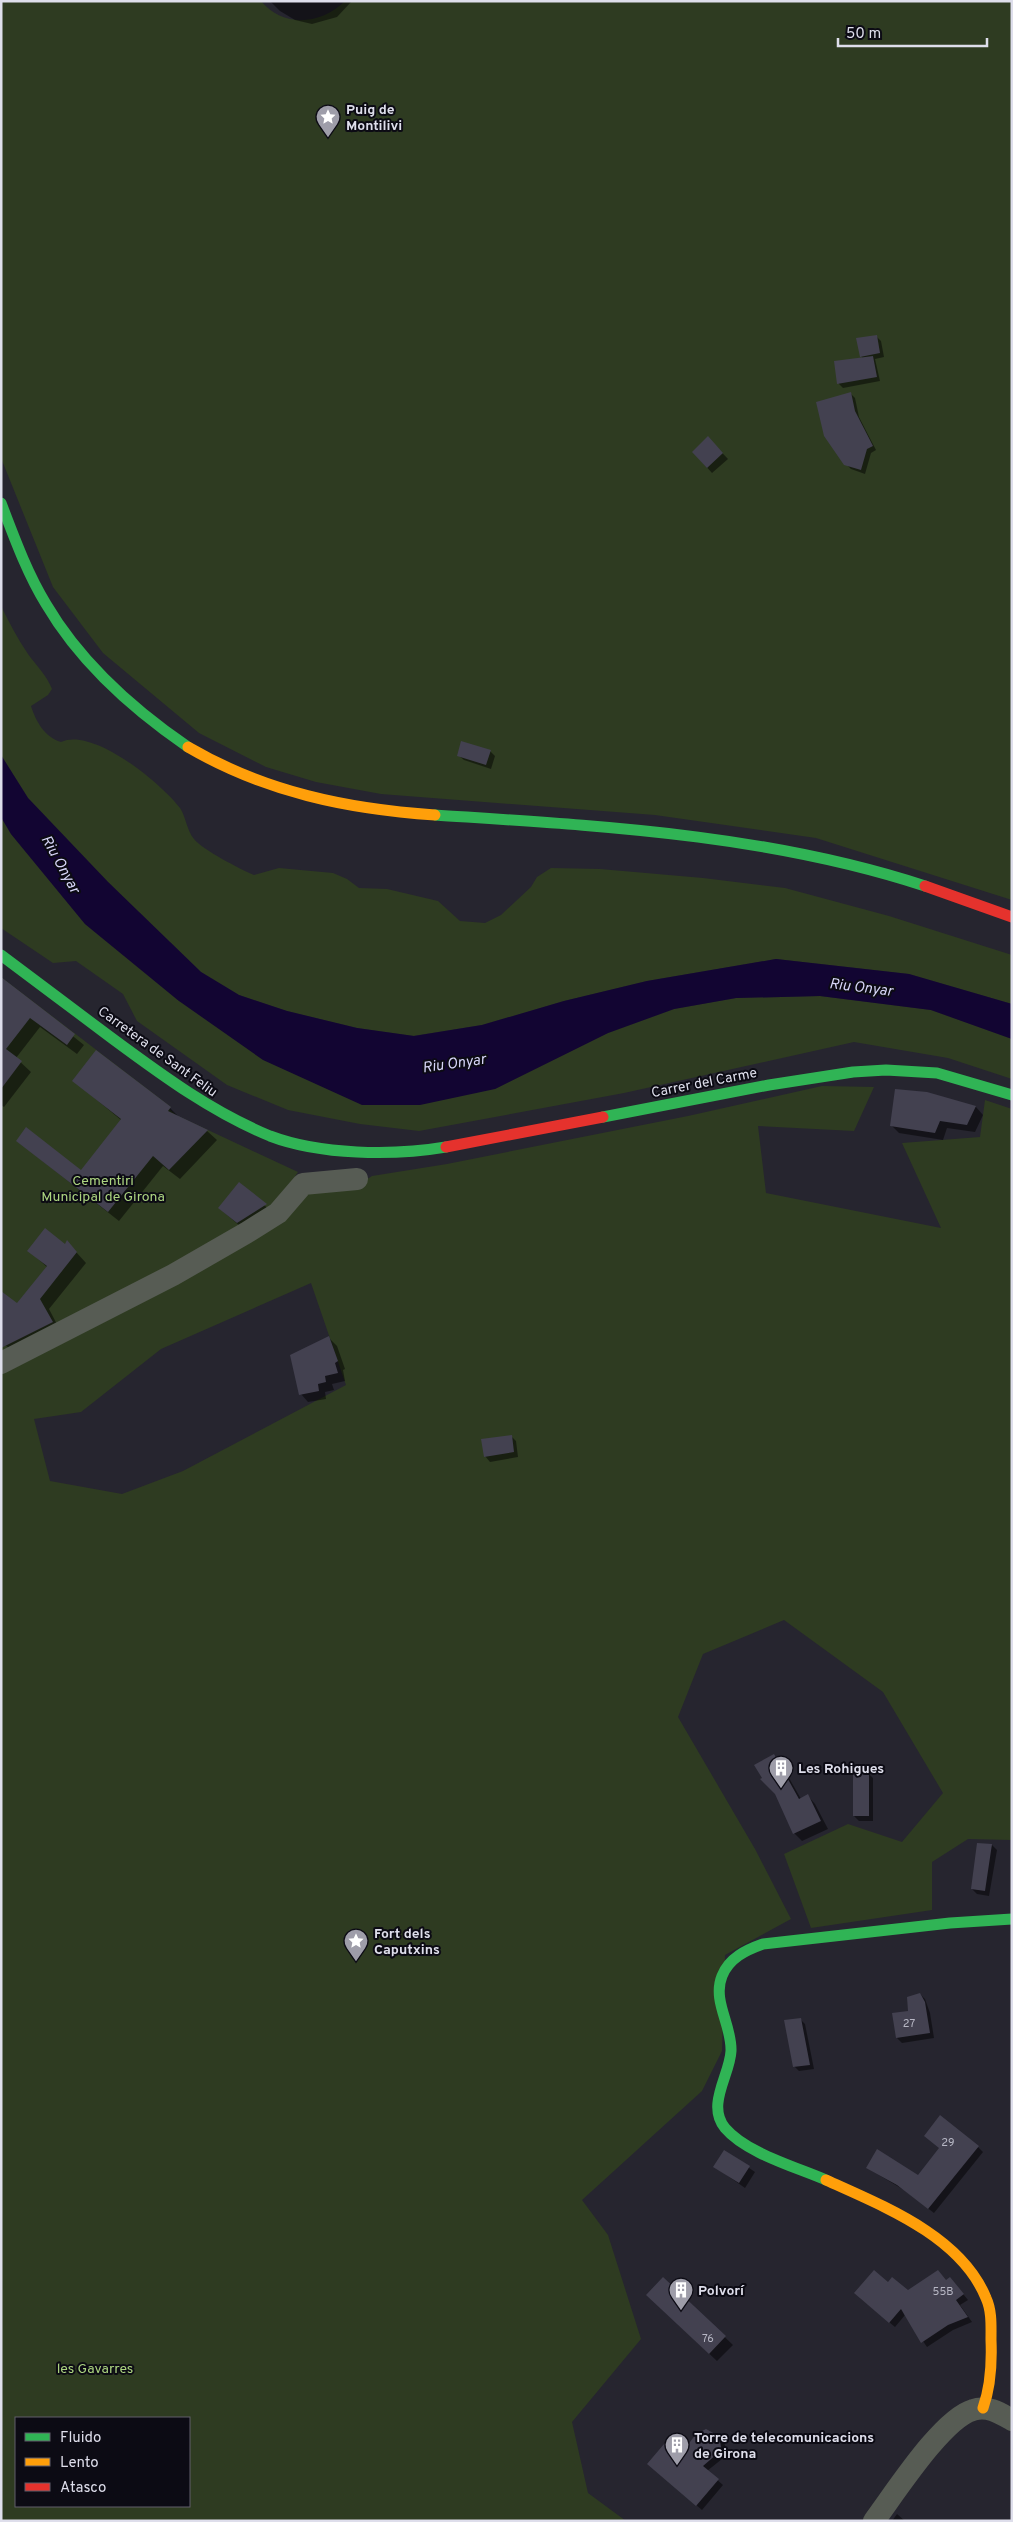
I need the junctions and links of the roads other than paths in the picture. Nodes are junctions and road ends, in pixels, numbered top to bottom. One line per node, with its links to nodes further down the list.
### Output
1 (1, 502): 2 (street)
2 (1012, 917)
3 (1, 955): 5 (street, Carretera de Sant Feliu)
4 (1012, 1096): 5 (street, Carrer del Carme)
5 (401, 1152)
6 (357, 1179): 7 (street)
7 (1, 1363)
8 (1012, 1919): 9 (street)
9 (983, 2408): 10 (street); 11 (street)
10 (1012, 2420)
11 (874, 2521)

